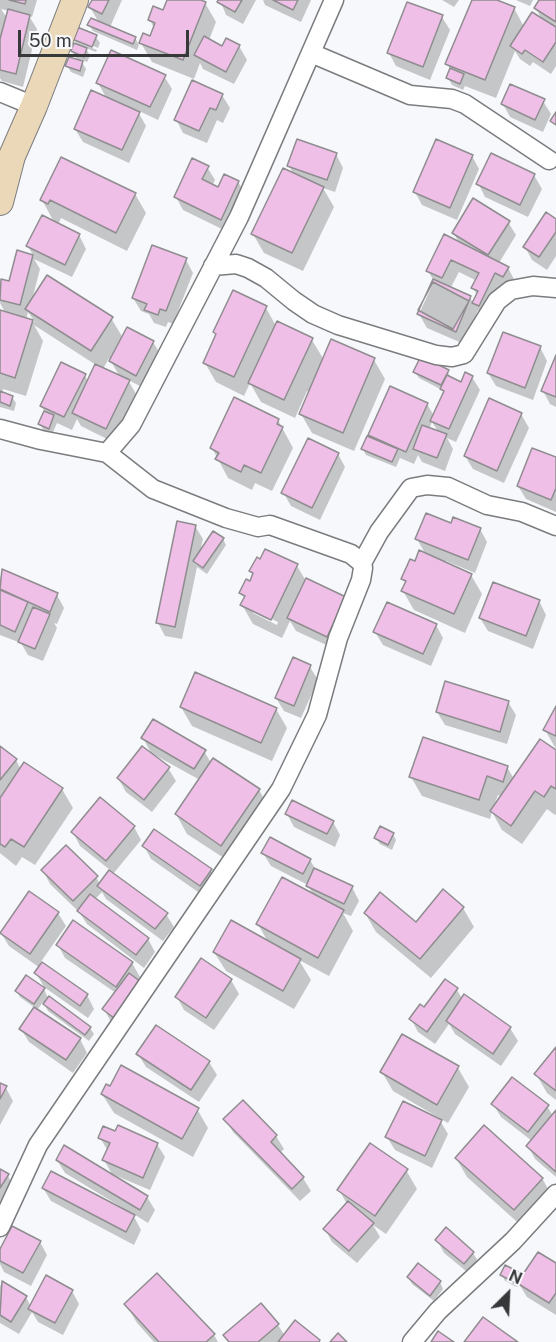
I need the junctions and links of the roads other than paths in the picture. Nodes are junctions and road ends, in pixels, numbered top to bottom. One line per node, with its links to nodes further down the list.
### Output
1 (75, 0): 5 (street)
2 (334, 0): 3 (street)
3 (311, 52): 6 (street); 8 (street)
4 (0, 92): 5 (street)
5 (34, 106): 7 (street)
6 (549, 160)
7 (0, 202)
8 (213, 266): 9 (street); 11 (street)
9 (556, 288)
10 (0, 429): 11 (street)
11 (107, 453): 13 (street)
12 (556, 526): 13 (street)
13 (362, 563): 15 (street)
14 (556, 1194): 16 (street)
15 (0, 1227)
16 (412, 1342)

